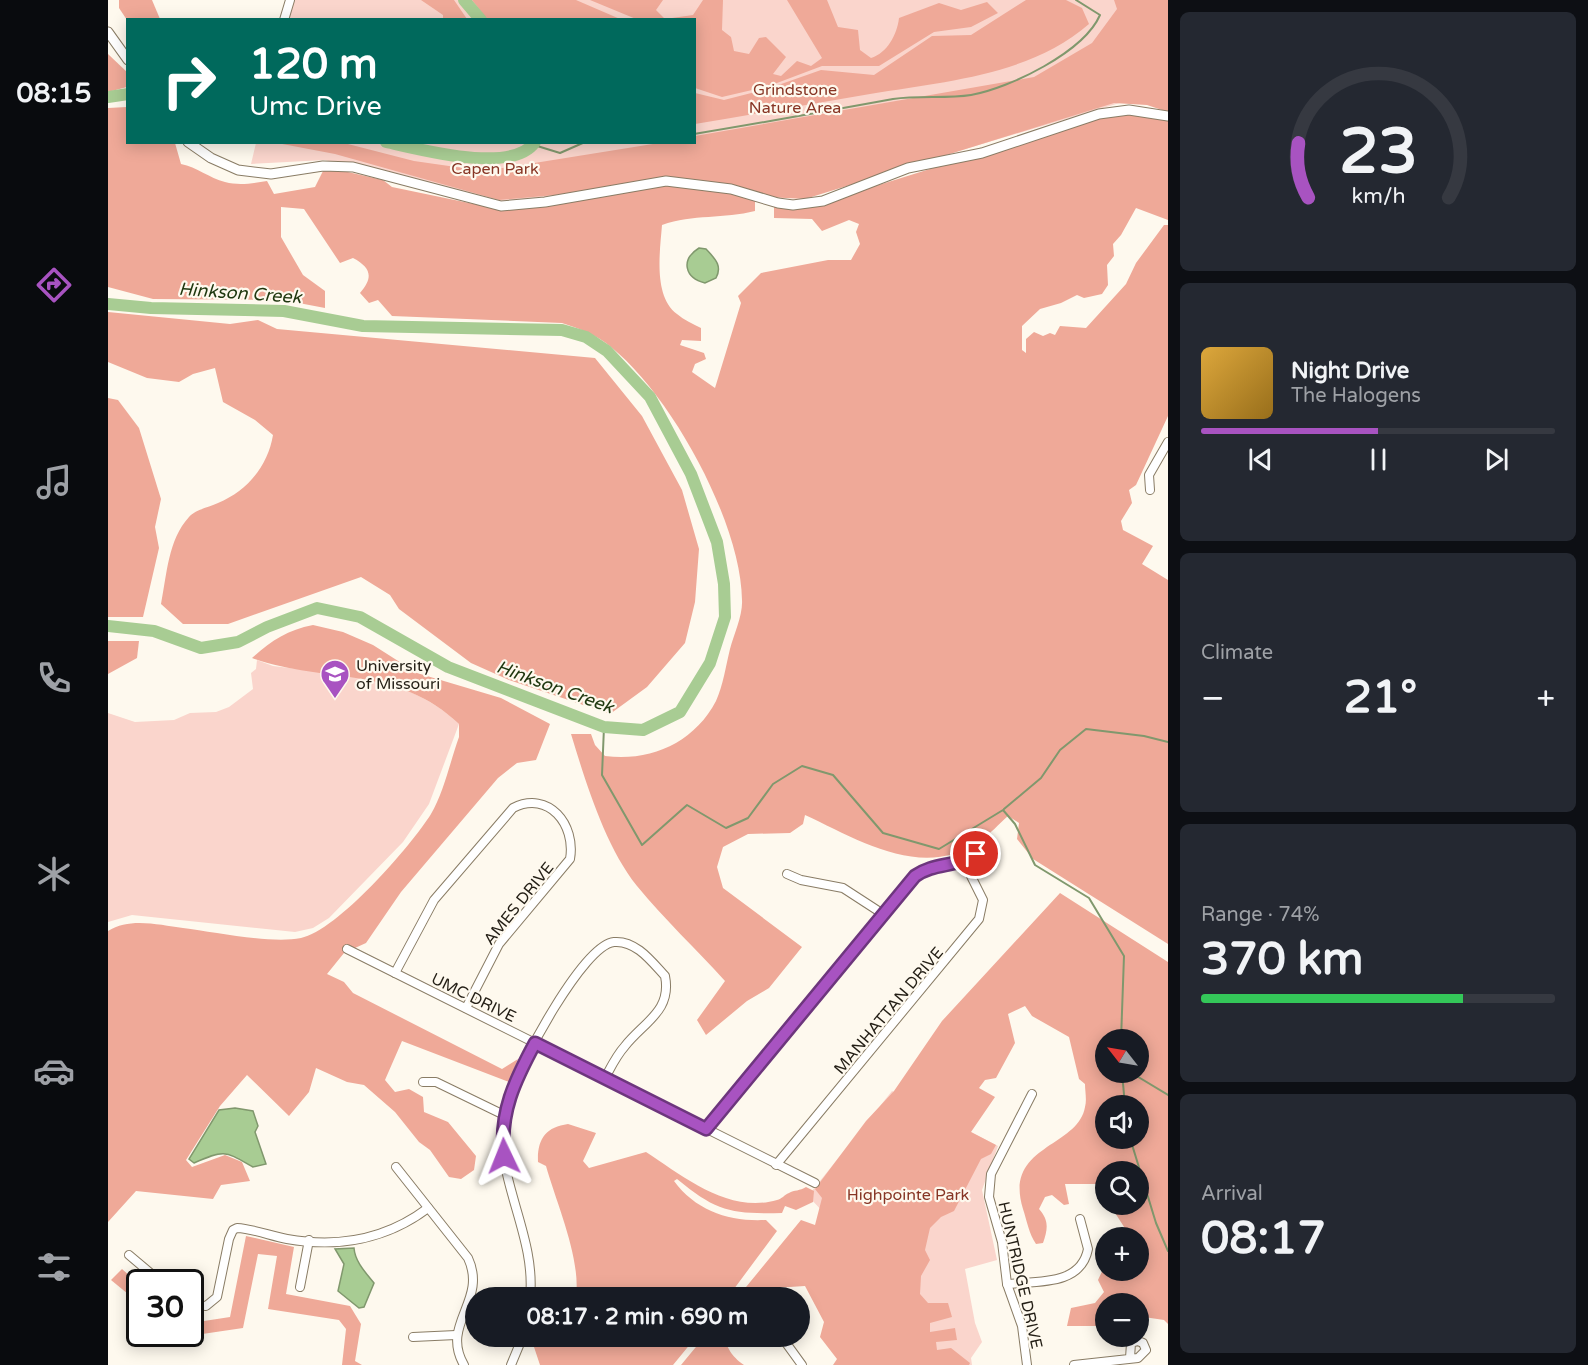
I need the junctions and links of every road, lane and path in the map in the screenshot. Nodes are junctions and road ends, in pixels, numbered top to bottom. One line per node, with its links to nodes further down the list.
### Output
1 (290, 0): 2 (street)
2 (285, 18)
3 (108, 32): 4 (street)
4 (126, 57)
5 (1168, 117): 6 (street)
6 (191, 144)
7 (1168, 442): 8 (street)
8 (1150, 490)
9 (986, 844): 10 (street)
10 (964, 862): 12 (street); 22 (street, MANHATTAN DRIVE)
11 (787, 874): 12 (street)
12 (883, 914): 21 (street)
13 (347, 949): 14 (street, UMC DRIVE)
14 (395, 973): 15 (street, UMC DRIVE); 15 (street, AMES DRIVE)
15 (466, 1008): 16 (street, UMC DRIVE)
16 (535, 1043): 17 (street, UMC DRIVE); 17 (street); 20 (street)
17 (605, 1078): 21 (street, UMC DRIVE)
18 (423, 1082): 20 (street)
19 (1032, 1094): 30 (street, HUNTRIDGE DRIVE)
20 (504, 1115): 32 (street)
21 (706, 1129): 22 (street, UMC DRIVE)
22 (776, 1165): 24 (street, UMC DRIVE)
23 (396, 1167): 25 (street)
24 (815, 1183)
25 (428, 1208): 27 (street); 34 (street)
26 (1080, 1219): 30 (street)
27 (309, 1240): 31 (street); 33 (street)
28 (129, 1255): 29 (street)
29 (146, 1269)
30 (1007, 1284): 42 (street, HUNTRIDGE DRIVE)
31 (300, 1287)
32 (529, 1287)
33 (204, 1306)
34 (456, 1335): 35 (street); 39 (street)
35 (413, 1336)
36 (518, 1347): 40 (street)
37 (789, 1347): 41 (street)
38 (1130, 1359): 43 (street)
39 (464, 1365)
40 (511, 1365)
41 (802, 1365)
42 (1027, 1365)
43 (1074, 1365)

